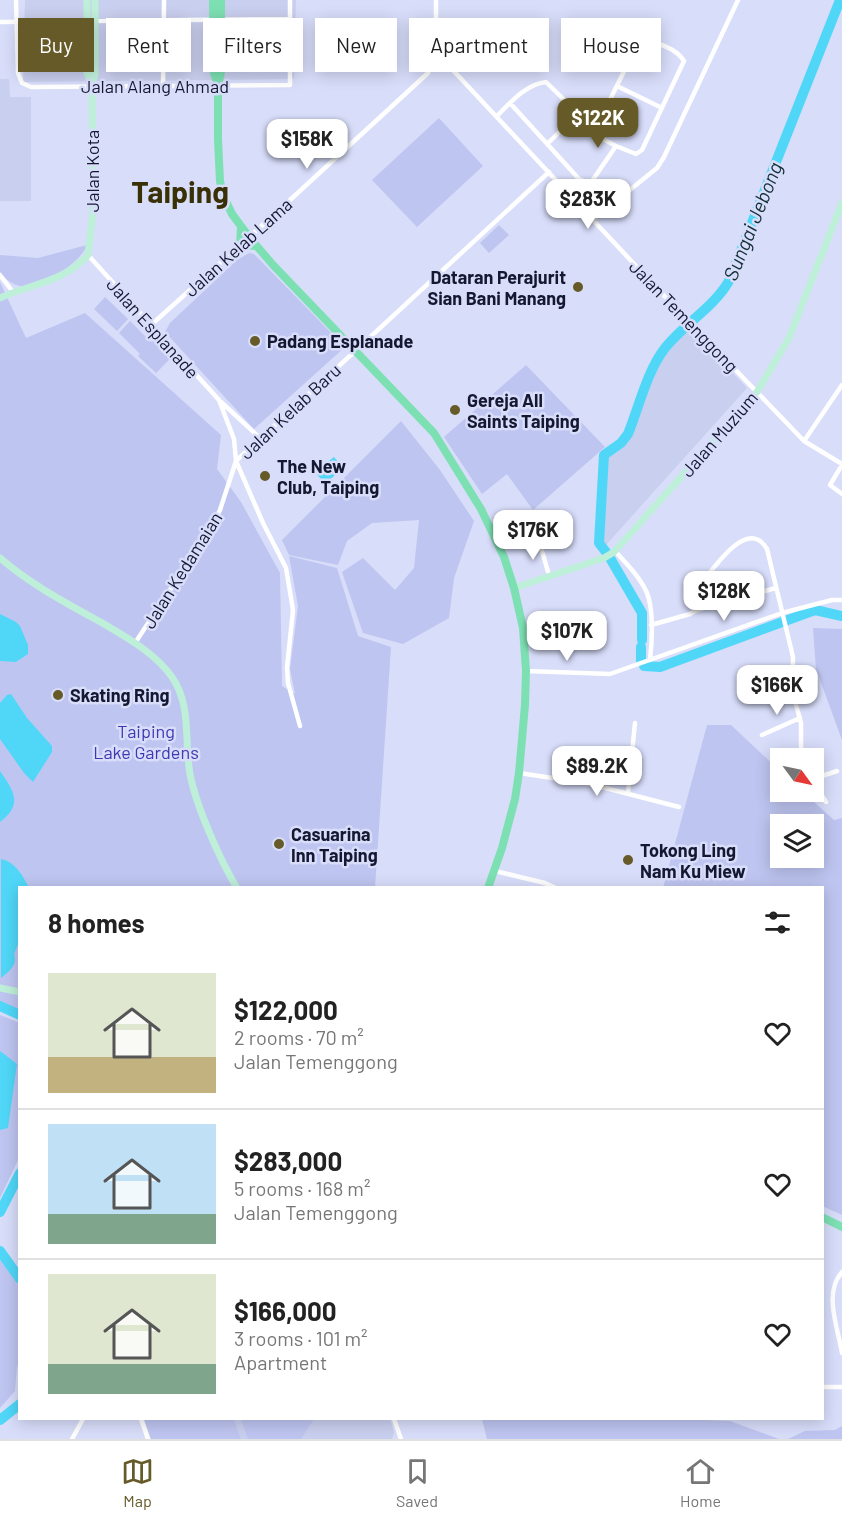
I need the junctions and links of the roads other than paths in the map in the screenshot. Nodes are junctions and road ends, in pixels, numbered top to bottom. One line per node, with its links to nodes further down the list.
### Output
1 (16, 0): 19 (street)
2 (87, 0): 10 (street, Jalan Kota)
3 (95, 0): 16 (street, Jalan Kota)
4 (164, 0): 11 (street)
5 (213, 0): 12 (main road)
6 (221, 0): 13 (main road)
7 (290, 0): 14 (street)
8 (436, 0): 15 (street, Jalan Kelab Lama)
9 (738, 0): 39 (street)
10 (87, 18)
11 (164, 18)
12 (218, 18)
13 (218, 18)
14 (290, 18)
15 (436, 18)
16 (96, 21): 17 (street); 28 (street, Jalan Kota)
17 (106, 21)
18 (0, 22): 19 (street)
19 (17, 22): 28 (street, Jalan Alang Ahmad)
20 (87, 72): 28 (street, Jalan Kota)
21 (164, 72): 29 (street)
22 (221, 72): 26 (main road)
23 (290, 72): 26 (street, Jalan Alang Ahmad)
24 (428, 72): 41 (street, Jalan Kelab Lama)
25 (455, 72): 33 (street, Jalan Temenggong)
26 (218, 86): 29 (street, Jalan Alang Ahmad); 40 (main road)
27 (617, 86): 31 (street); 31 (street); 34 (street)
28 (92, 87): 29 (street, Jalan Alang Ahmad); 44 (street, Jalan Kota)
29 (164, 87)
30 (510, 103): 32 (street); 33 (street); 35 (street)
31 (662, 108): 36 (street)
32 (579, 113): 34 (street); 35 (street)
33 (497, 116): 37 (street, Jalan Temenggong)
34 (595, 130): 36 (street)
35 (547, 144): 36 (street)
36 (616, 146)
37 (549, 172): 39 (street, Jalan Temenggong); 49 (street, Jalan Kelab Baru)
38 (842, 203): 51 (street, Jalan Muzium)
39 (594, 219): 51 (street, Jalan Temenggong)
40 (241, 227): 41 (main road); 42 (main road)
41 (249, 237): 42 (street, Jalan Kelab Lama); 43 (main road)
42 (240, 245): 43 (main road); 48 (street, Jalan Kelab Lama)
43 (256, 246): 49 (main road)
44 (88, 255): 46 (street); 48 (street, Jalan Esplanade)
45 (0, 275): 46 (street)
46 (13, 292): 47 (street)
47 (0, 298)
48 (151, 325): 53 (street, Jalan Esplanade)
49 (355, 350): 55 (street, Jalan Kelab Baru); 64 (main road)
50 (842, 385): 52 (street)
51 (756, 392): 56 (street, Jalan Temenggong); 61 (street, Jalan Muzium)
52 (835, 395): 54 (street); 56 (street)
53 (219, 400): 55 (street, Jalan Esplanade); 57 (street, Jalan Esplanade)
54 (842, 400)
55 (260, 438): 57 (street, Jalan Kelab Baru)
56 (804, 441): 58 (street, Jalan Temenggong)
57 (236, 460): 70 (street, Jalan Kedamaian); 75 (street, Jalan Kelab Baru)
58 (842, 464): 59 (street)
59 (842, 494)
60 (539, 541): 63 (street)
61 (615, 551): 63 (street, Jalan Muzium); 69 (street)
62 (0, 558): 70 (street)
63 (549, 575): 64 (street, Jalan Muzium)
64 (514, 588): 72 (main road)
65 (776, 588): 67 (street); 67 (street); 68 (street)
66 (842, 600): 68 (street)
67 (697, 610): 69 (street)
68 (782, 613): 71 (street); 73 (street)
69 (651, 625): 71 (street)
70 (135, 643): 86 (street)
71 (650, 660): 72 (street)
72 (526, 671): 79 (main road)
73 (800, 718): 76 (street); 77 (street)
74 (635, 723): 81 (street)
75 (300, 726)
76 (762, 735)
77 (802, 748)
78 (837, 771): 80 (street)
79 (519, 773): 81 (street); 85 (main road)
80 (824, 776)
81 (628, 793): 84 (street)
82 (824, 799): 83 (street)
83 (826, 802)
84 (679, 807)
85 (495, 871): 87 (main road); 88 (street)
86 (236, 886)
87 (489, 886)
88 (552, 886)
89 (0, 988): 90 (street)
90 (18, 992)
91 (824, 1218): 92 (main road)
92 (842, 1227)
93 (842, 1272): 94 (street)
94 (842, 1353)
95 (824, 1387): 96 (street)
96 (842, 1387)
97 (82, 1420): 100 (street)
98 (141, 1420): 101 (street)
99 (394, 1420): 102 (street)
100 (72, 1439)
101 (148, 1439)
102 (401, 1439)

